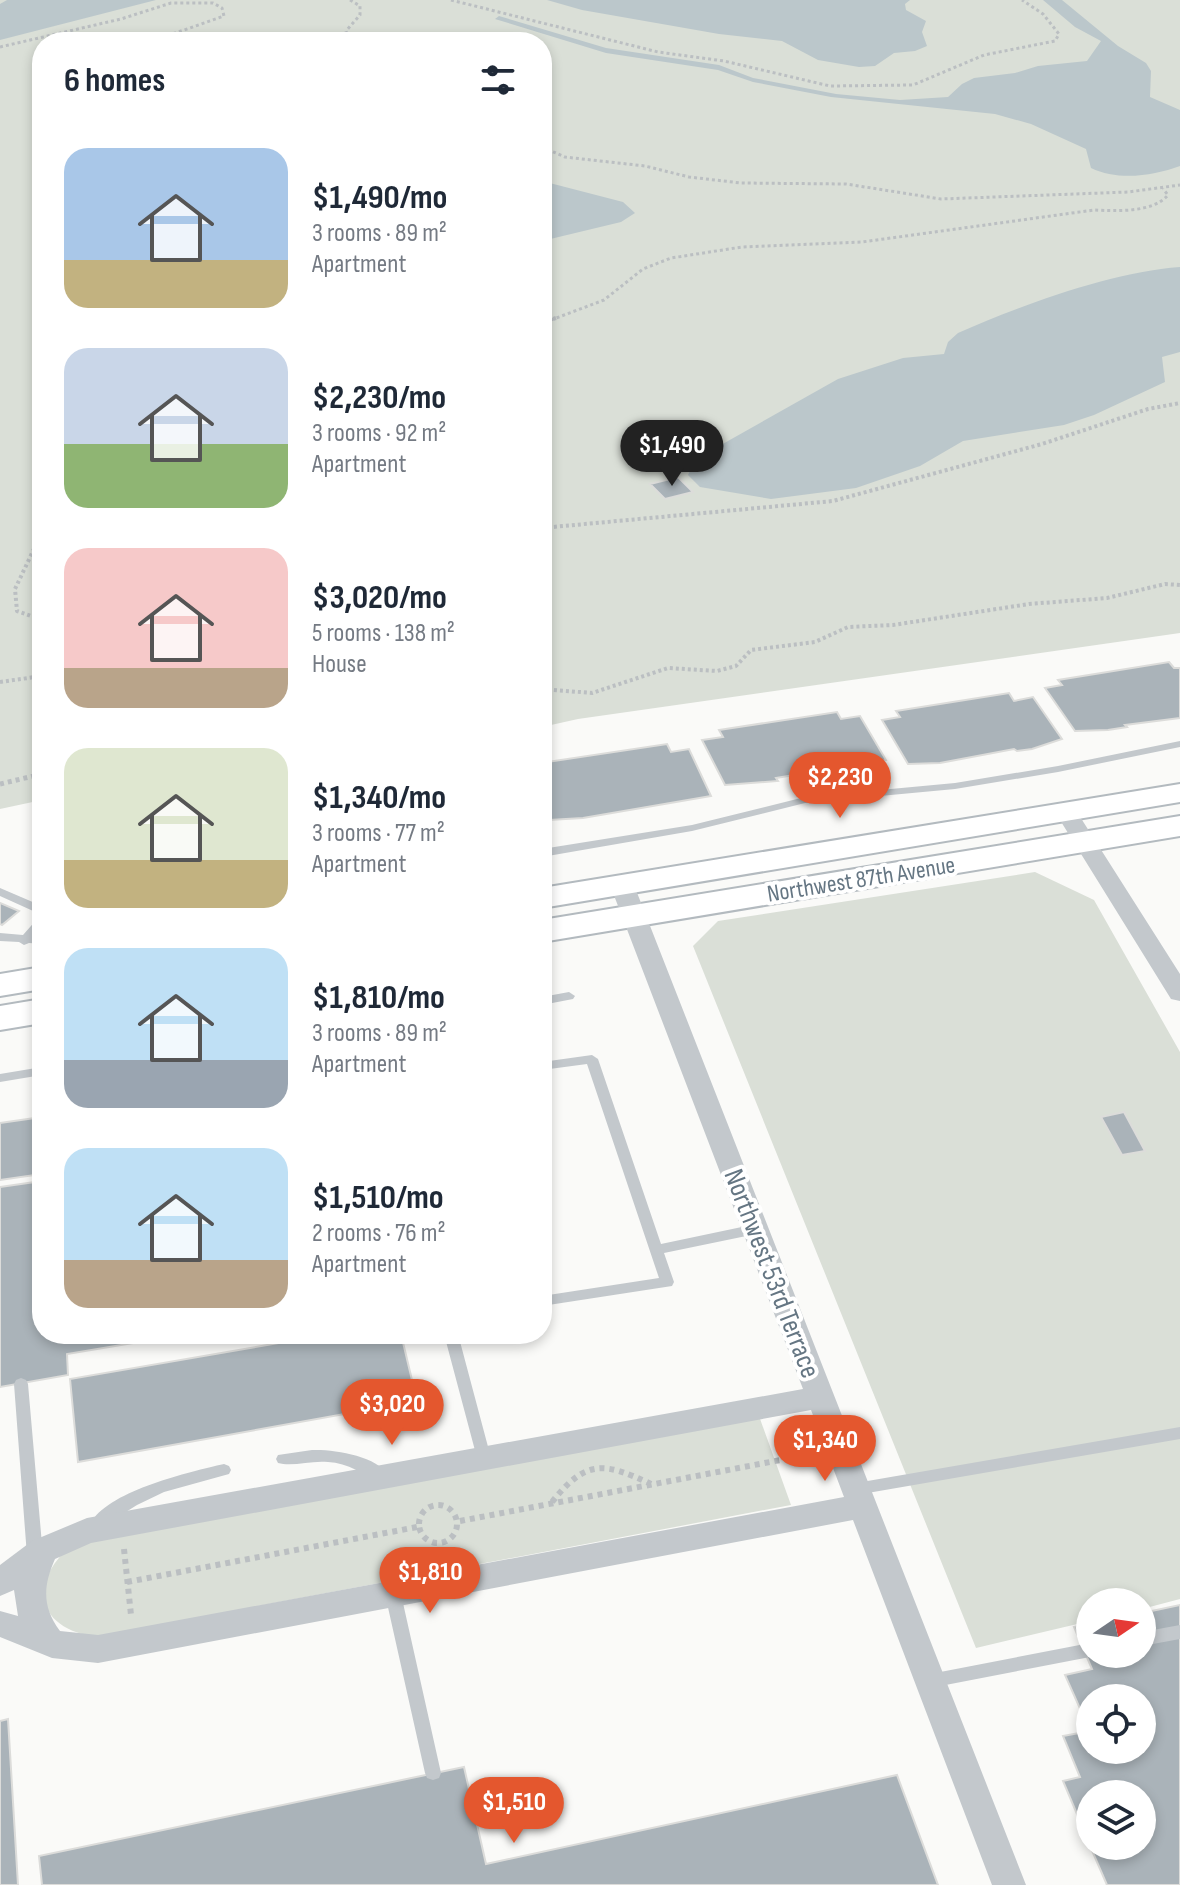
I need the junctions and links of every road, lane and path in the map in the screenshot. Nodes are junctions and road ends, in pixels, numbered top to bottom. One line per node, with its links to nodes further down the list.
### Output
1 (350, 0): 6 (path)
2 (451, 0): 3 (path)
3 (1022, 0)
4 (65, 32): 5 (path)
5 (178, 32)
6 (346, 32)
7 (32, 40): 8 (path)
8 (0, 47)
9 (552, 151): 11 (path)
10 (1180, 185): 11 (path)
11 (1163, 189): 12 (path)
12 (552, 319)
13 (1180, 403): 14 (path)
14 (552, 527)
15 (32, 553): 17 (path)
16 (1180, 585): 20 (path)
17 (32, 616)
18 (32, 677): 19 (path)
19 (0, 682)
20 (552, 690)
21 (1180, 744): 28 (lane)
22 (32, 776): 23 (path)
23 (0, 784)
24 (1180, 793): 25 (main road, Northwest 87th Avenue)
25 (1066, 812): 27 (street); 29 (main road, Northwest 87th Avenue)
26 (1180, 826): 27 (main road, Northwest 87th Avenue)
27 (1086, 842): 33 (main road, Northwest 87th Avenue); 41 (street)
28 (552, 851)
29 (622, 885): 31 (main road, Northwest 87th Avenue); 33 (street, Northwest 53rd Terrace)
30 (0, 892): 32 (lane)
31 (552, 896)
32 (32, 906)
33 (635, 917): 34 (main road, Northwest 87th Avenue); 49 (street, Northwest 53rd Terrace)
34 (552, 929)
35 (32, 932): 37 (lane)
36 (0, 937): 37 (lane)
37 (24, 941): 38 (lane)
38 (32, 941)
39 (32, 980): 40 (main road)
40 (0, 985)
41 (1180, 993)
42 (569, 996): 43 (lane)
43 (552, 999)
44 (32, 1013): 45 (main road)
45 (0, 1018)
46 (552, 1065): 50 (lane)
47 (32, 1073): 48 (lane)
48 (0, 1078)
49 (756, 1229): 50 (lane); 54 (street, Northwest 53rd Terrace)
50 (655, 1250): 51 (lane)
51 (552, 1299)
52 (454, 1344): 56 (lane)
53 (21, 1384): 68 (lane)
54 (821, 1397): 56 (street); 62 (street, Northwest 53rd Terrace)
55 (1180, 1433): 62 (lane)
56 (484, 1458): 60 (street)
57 (791, 1458): 61 (path)
58 (283, 1459): 60 (lane)
59 (224, 1470): 67 (lane)
60 (384, 1476): 65 (street)
61 (653, 1484): 63 (path); 63 (path)
62 (860, 1498): 71 (street); 78 (street, Northwest 53rd Terrace)
63 (552, 1503): 64 (path)
64 (460, 1521): 66 (path); 66 (path)
65 (121, 1525): 67 (street); 69 (path)
66 (417, 1527): 69 (path)
67 (87, 1531): 68 (street)
68 (39, 1553): 70 (street); 76 (street)
69 (127, 1582): 75 (path)
70 (0, 1583)
71 (393, 1594): 75 (street); 79 (lane)
72 (0, 1624): 76 (street)
73 (1180, 1632): 74 (lane)
74 (1156, 1636)
75 (134, 1643): 76 (street)
76 (52, 1644)
77 (1076, 1653): 78 (lane)
78 (930, 1681): 80 (street, Northwest 53rd Terrace)
79 (433, 1773)
80 (1009, 1885)

